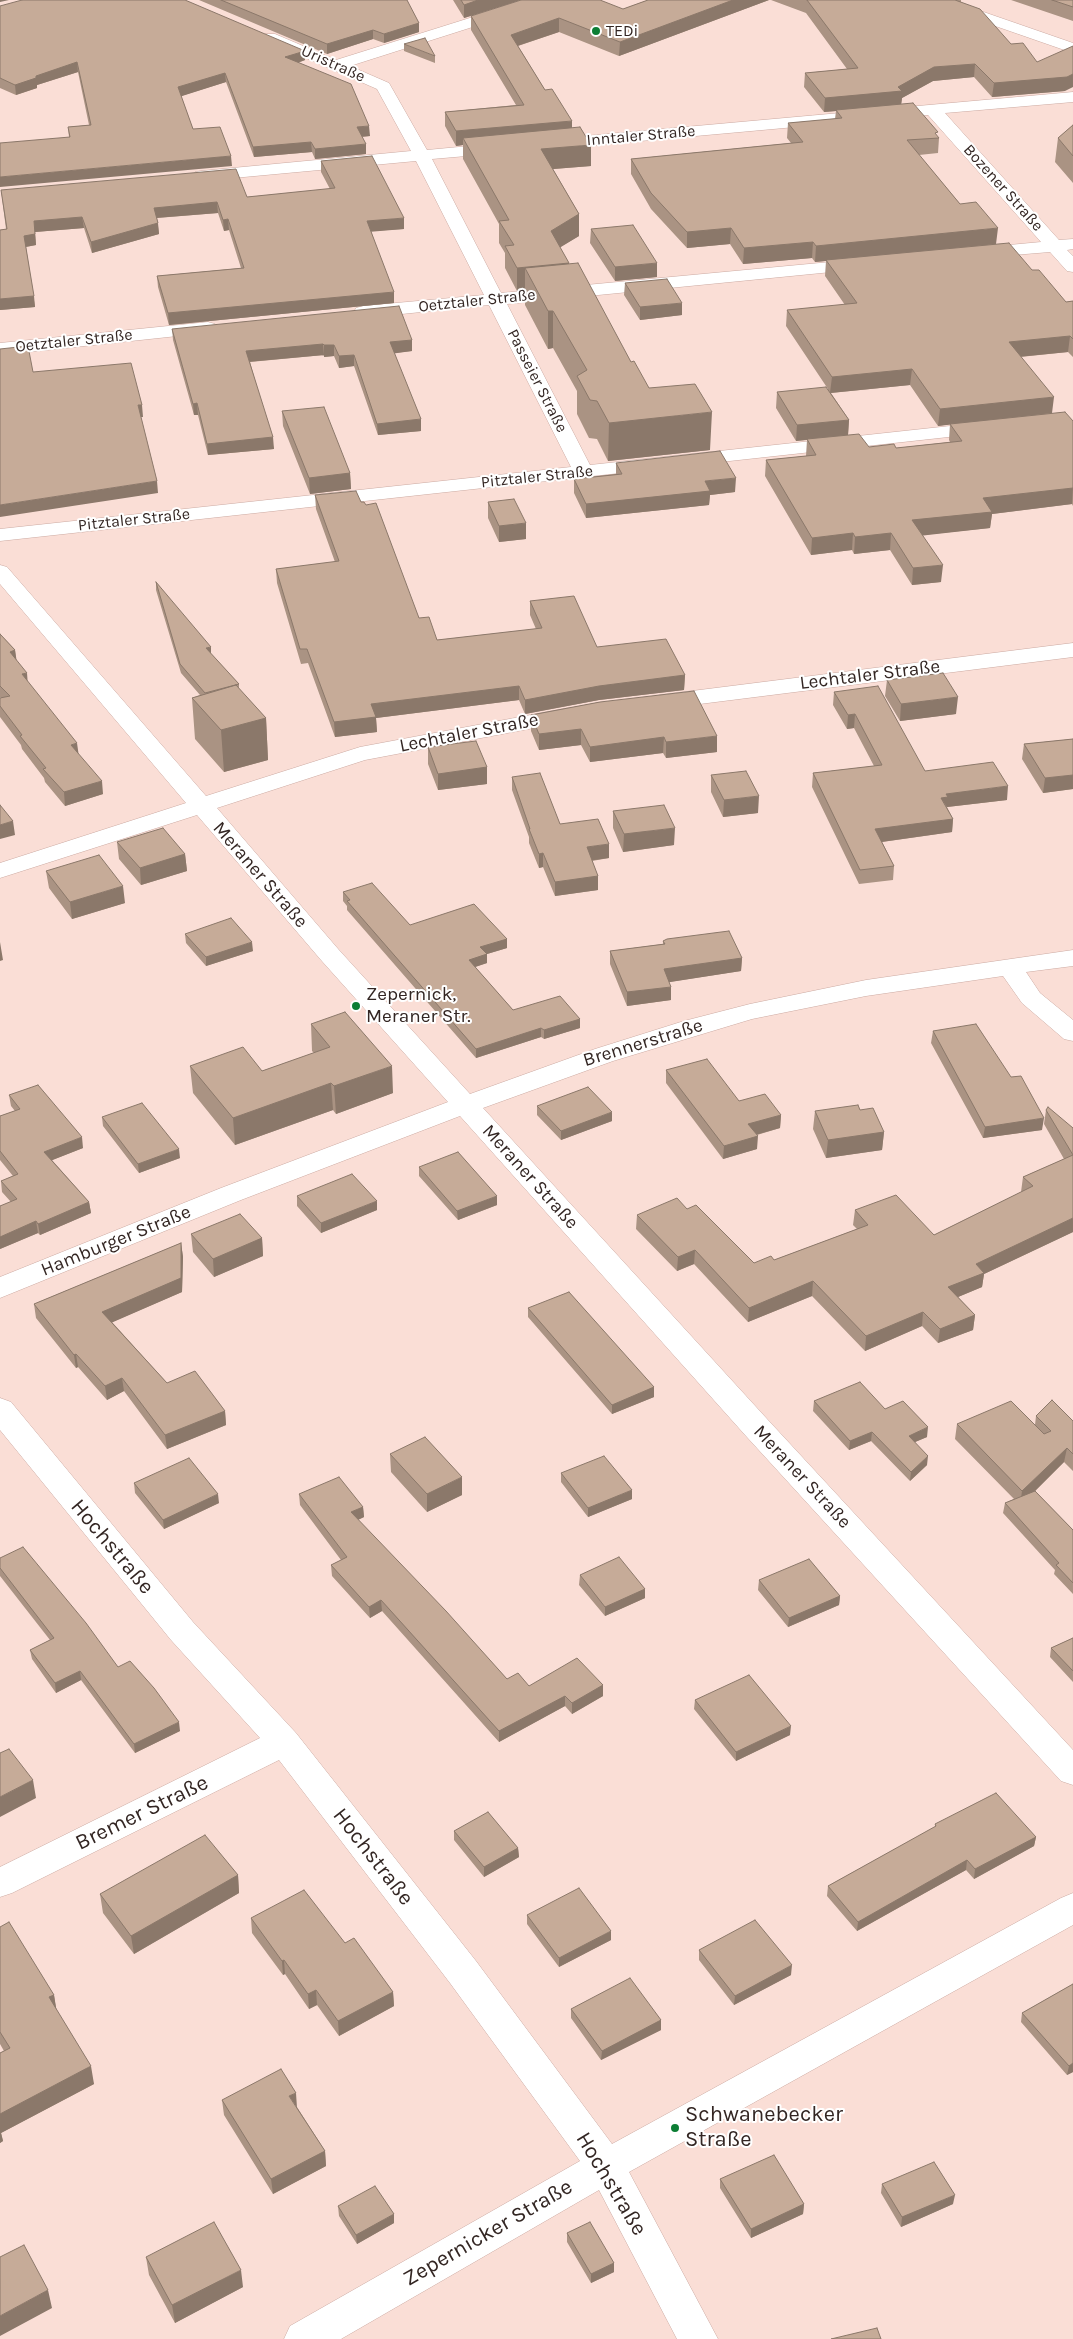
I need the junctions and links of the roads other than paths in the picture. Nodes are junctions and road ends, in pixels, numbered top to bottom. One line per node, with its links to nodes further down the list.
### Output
1 (543, 0): 5 (street)
2 (934, 0): 4 (street)
3 (254, 30): 5 (street, Uristraße)
4 (1073, 48)
5 (338, 65): 10 (street, Uristraße)
6 (1073, 97): 7 (street, Inntaler Straße)
7 (932, 109): 8 (street, Inntaler Straße); 13 (street, Bozener Straße)
8 (537, 145)
9 (518, 147): 10 (street)
10 (422, 156): 11 (street); 17 (street, Passeier Straße)
11 (182, 178)
12 (1073, 244): 13 (street)
13 (1054, 246): 14 (street); 16 (street, Bozener Straße)
14 (959, 255)
15 (881, 262): 17 (street, Oetztaler Straße)
16 (1073, 267)
17 (494, 299): 18 (street, Oetztaler Straße); 22 (street, Passeier Straße)
18 (346, 314)
19 (230, 326): 20 (street, Oetztaler Straße)
20 (0, 349)
21 (1007, 426): 22 (street, Pitztaler Straße)
22 (584, 472): 23 (street, Pitztaler Straße)
23 (0, 535)
24 (0, 571): 28 (street, Meraner Straße)
25 (1073, 650): 26 (street, Lechtaler Straße)
26 (643, 704)
27 (589, 711): 28 (street, Lechtaler Straße)
28 (200, 806): 29 (street, Lechtaler Straße); 33 (street, Meraner Straße)
29 (0, 871)
30 (1073, 958): 31 (street, Brennerstraße)
31 (1010, 967): 32 (street); 33 (street, Brennerstraße)
32 (1073, 1033)
33 (464, 1105): 34 (street, Brennerstraße); 38 (street, Meraner Straße)
34 (231, 1194): 35 (street, Hamburger Straße)
35 (0, 1288)
36 (0, 1409): 37 (street, Hochstraße)
37 (284, 1742): 39 (street, Bremer Straße); 41 (street, Hochstraße)
38 (1073, 1772)
39 (0, 1883)
40 (1073, 1908): 41 (street, Zepernicker Straße)
41 (606, 2166): 42 (street, Zepernicker Straße); 43 (street, Hochstraße)
42 (304, 2339)
43 (698, 2339)

